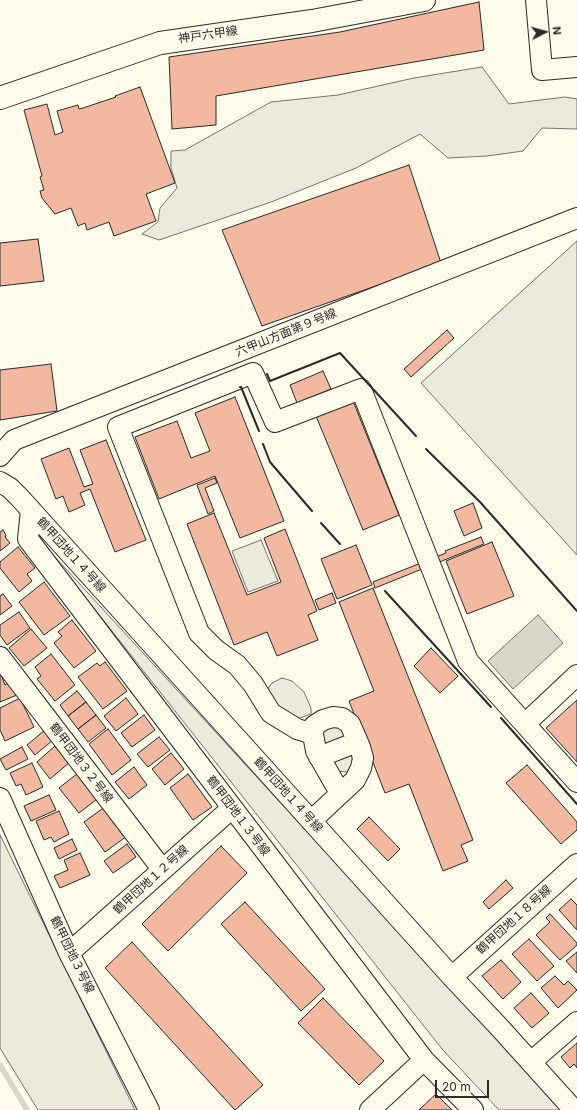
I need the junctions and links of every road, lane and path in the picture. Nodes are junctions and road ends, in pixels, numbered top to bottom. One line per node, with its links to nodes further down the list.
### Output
1 (424, 0): 4 (main road, 神戸六甲線)
2 (536, 0): 3 (street)
3 (577, 67)
4 (0, 98)
5 (577, 218): 6 (street, 六甲山方面第９号線)
6 (0, 456)
7 (0, 482): 8 (street, 鶴甲団地１４号線)
8 (31, 510): 18 (street, 鶴甲団地１３号線); 19 (street, 鶴甲団地１４号線)
9 (0, 657): 21 (street, 鶴甲団地３２号線)
10 (577, 675): 11 (street)
11 (525, 724): 12 (street); 15 (street)
12 (313, 734): 14 (street); 16 (street)
13 (347, 746): 14 (street)
14 (319, 758): 16 (street)
15 (577, 782)
16 (340, 793): 19 (street)
17 (0, 798): 22 (street, 鶴甲団地３号線)
18 (232, 808): 21 (street, 鶴甲団地１２号線); 25 (street, 鶴甲団地１３号線)
19 (311, 821): 23 (street, 鶴甲団地１４号線)
20 (577, 864): 23 (street, 鶴甲団地１８号線)
21 (162, 869): 22 (street, 鶴甲団地１２号線)
22 (69, 953): 27 (street, 鶴甲団地３号線)
23 (452, 977): 26 (street, 鶴甲団地１４号線)
24 (577, 1022): 26 (street)
25 (424, 1060): 28 (street); 29 (street, 鶴甲団地１３号線)
26 (532, 1062): 30 (street, 鶴甲団地１４号線)
27 (150, 1110)
28 (370, 1110)
29 (472, 1110)
30 (574, 1110)

